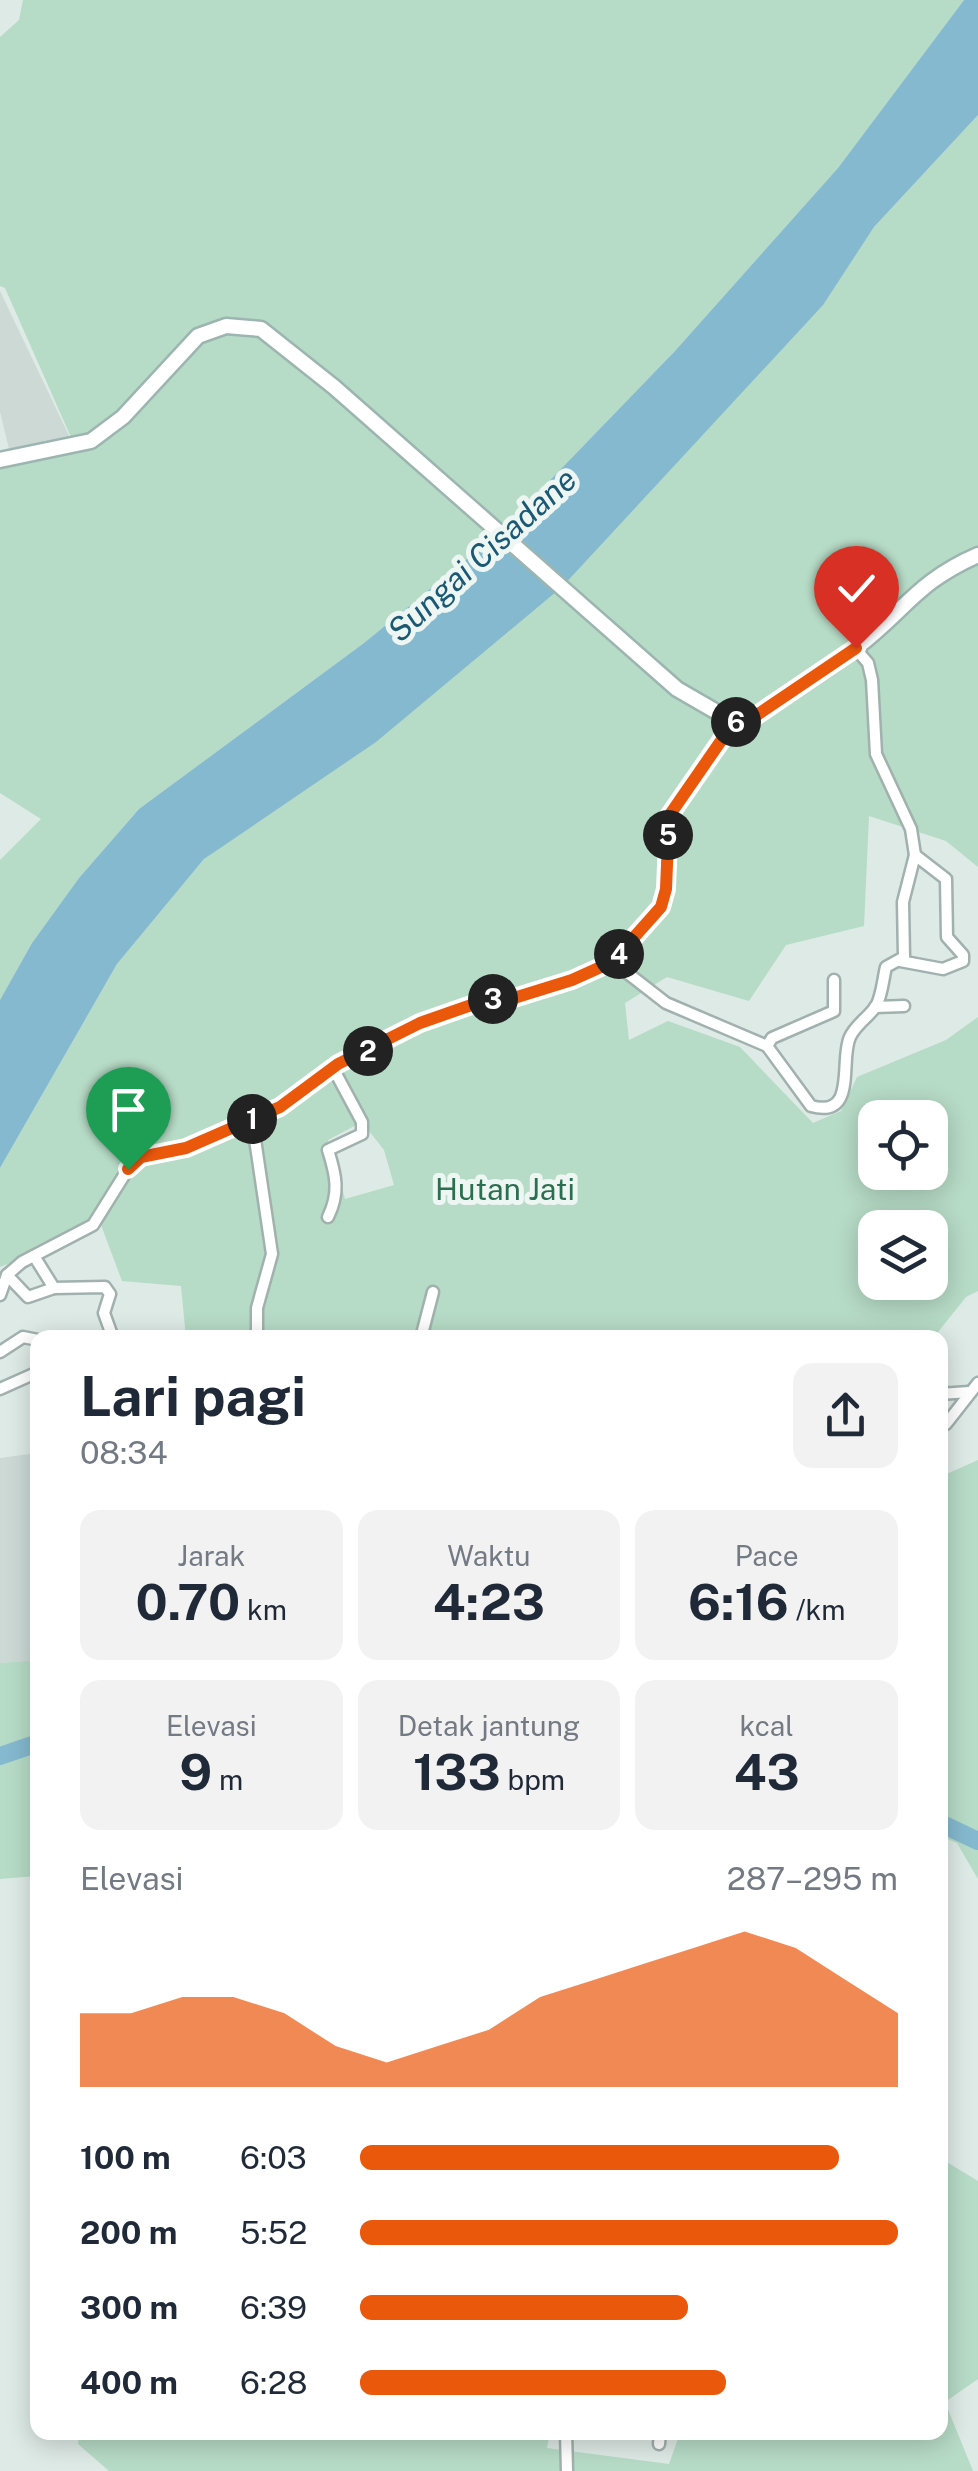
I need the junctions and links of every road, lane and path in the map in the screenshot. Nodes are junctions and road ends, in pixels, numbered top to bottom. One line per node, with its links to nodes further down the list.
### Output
1 (0, 460): 4 (main road)
2 (978, 555): 3 (main road)
3 (856, 648): 4 (main road); 5 (street)
4 (734, 722): 6 (street)
5 (915, 855): 7 (street); 7 (street)
6 (612, 962): 11 (street); 12 (street)
7 (900, 962): 10 (street)
8 (834, 980): 11 (street)
9 (904, 1006): 10 (street)
10 (876, 1007): 11 (street)
11 (767, 1046)
12 (333, 1068): 13 (street); 14 (street)
13 (252, 1119): 15 (street); 21 (street)
14 (328, 1217)
15 (34, 1256): 16 (street); 17 (street)
16 (7, 1275): 17 (street); 19 (street)
17 (54, 1288): 20 (street)
18 (433, 1292): 22 (street)
19 (0, 1295)
20 (111, 1330)
21 (257, 1330)
22 (423, 1330)
23 (30, 1338): 24 (street)
24 (0, 1352)
25 (30, 1376): 27 (street)
26 (978, 1382): 28 (street)
27 (0, 1389)
28 (969, 1392): 29 (street); 30 (street)
29 (948, 1393)
30 (948, 1421)
31 (566, 2440): 32 (street)
32 (567, 2471)

